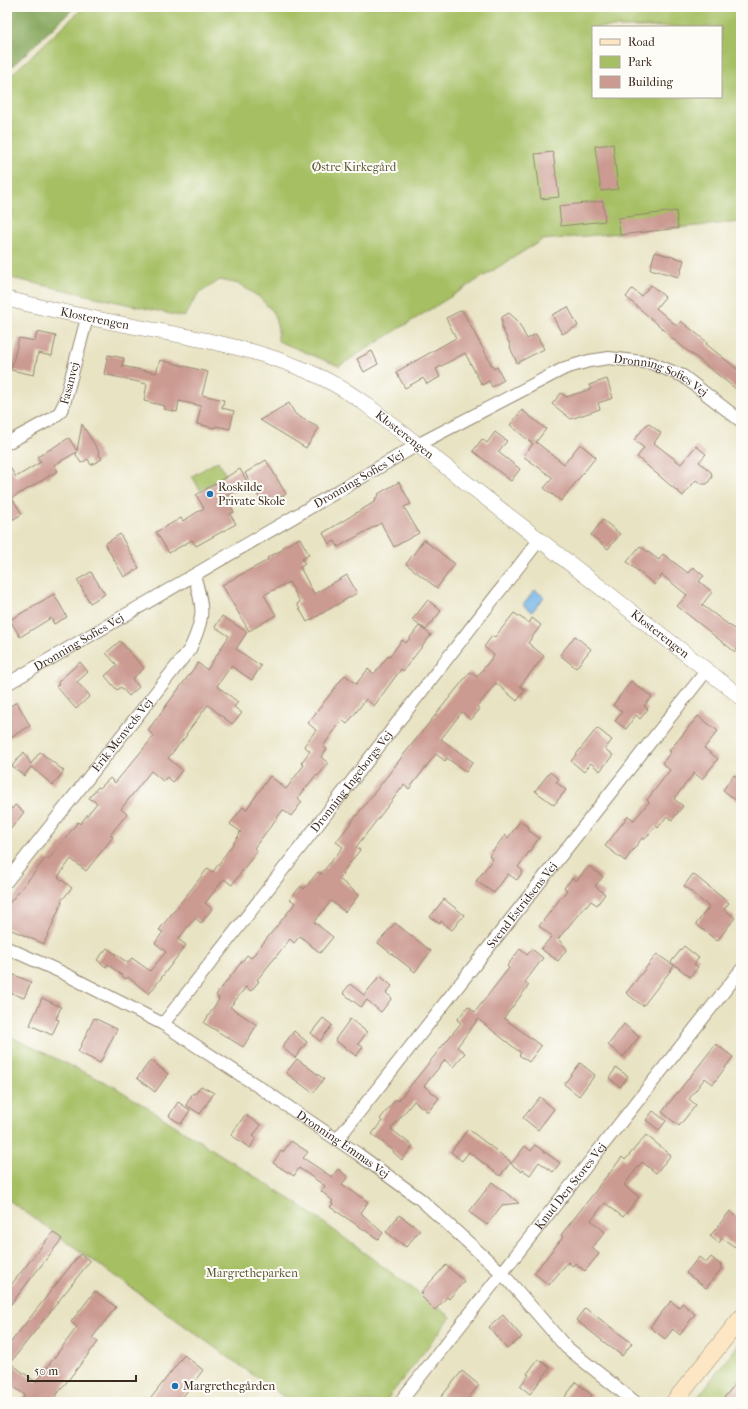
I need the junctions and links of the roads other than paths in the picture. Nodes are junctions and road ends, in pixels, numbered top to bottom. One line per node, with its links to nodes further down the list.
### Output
1 (7, 299): 2 (street, Klosterengen)
2 (87, 318): 4 (street, Fasanvej); 5 (street, Klosterengen)
3 (741, 421): 5 (street, Dronning Sofies Vej)
4 (7, 443)
5 (419, 444): 6 (street, Klosterengen); 7 (street, Dronning Sofies Vej)
6 (540, 539): 8 (street, Klosterengen); 14 (street, Dronning Ingeborgs Vej)
7 (194, 575): 9 (street, Dronning Sofies Vej); 11 (street, Erik Menveds Vej)
8 (707, 670): 10 (street, Klosterengen); 15 (street, Svend Estridsens Vej)
9 (7, 684)
10 (741, 697)
11 (7, 881)
12 (7, 948): 14 (street, Dronning Emmas Vej)
13 (741, 970): 16 (street, Knud Den Stores Vej)
14 (163, 1024): 15 (street, Dronning Emmas Vej)
15 (338, 1140): 16 (street, Dronning Emmas Vej)
16 (502, 1273): 18 (street, Knud Den Stores Vej); 19 (street, Dronning Emmas Vej)
17 (741, 1318): 20 (main road)
18 (400, 1402)
19 (635, 1402)
20 (674, 1402)

